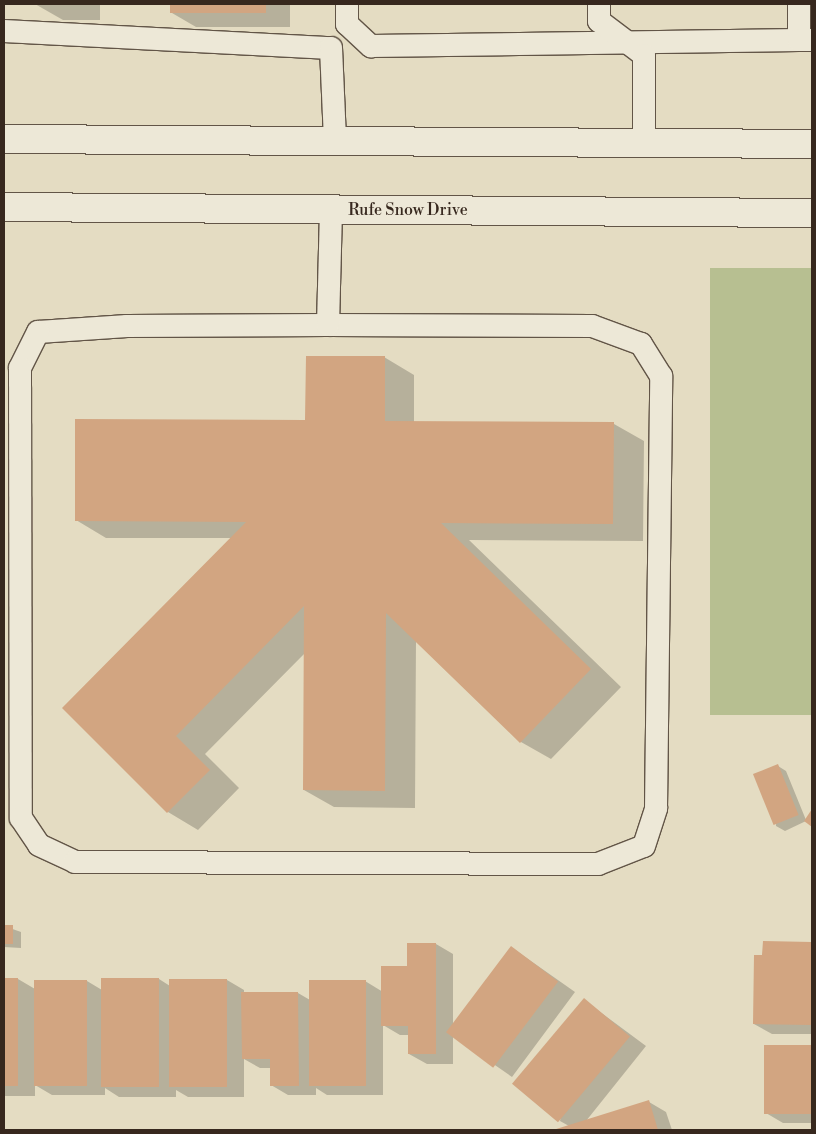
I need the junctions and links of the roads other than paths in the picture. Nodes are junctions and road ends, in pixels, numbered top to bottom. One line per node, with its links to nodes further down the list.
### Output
1 (347, 4): 6 (lane)
2 (599, 4): 6 (lane)
3 (799, 4): 5 (lane)
4 (4, 31): 8 (lane)
5 (805, 40): 6 (lane)
6 (628, 43): 9 (lane)
7 (4, 138): 8 (main road)
8 (335, 141): 9 (main road)
9 (644, 143): 10 (main road)
10 (812, 144)
11 (4, 207): 12 (main road, Rufe Snow Drive)
12 (331, 210): 13 (main road, Rufe Snow Drive); 14 (lane)
13 (812, 213)
14 (328, 325): 14 (lane)

